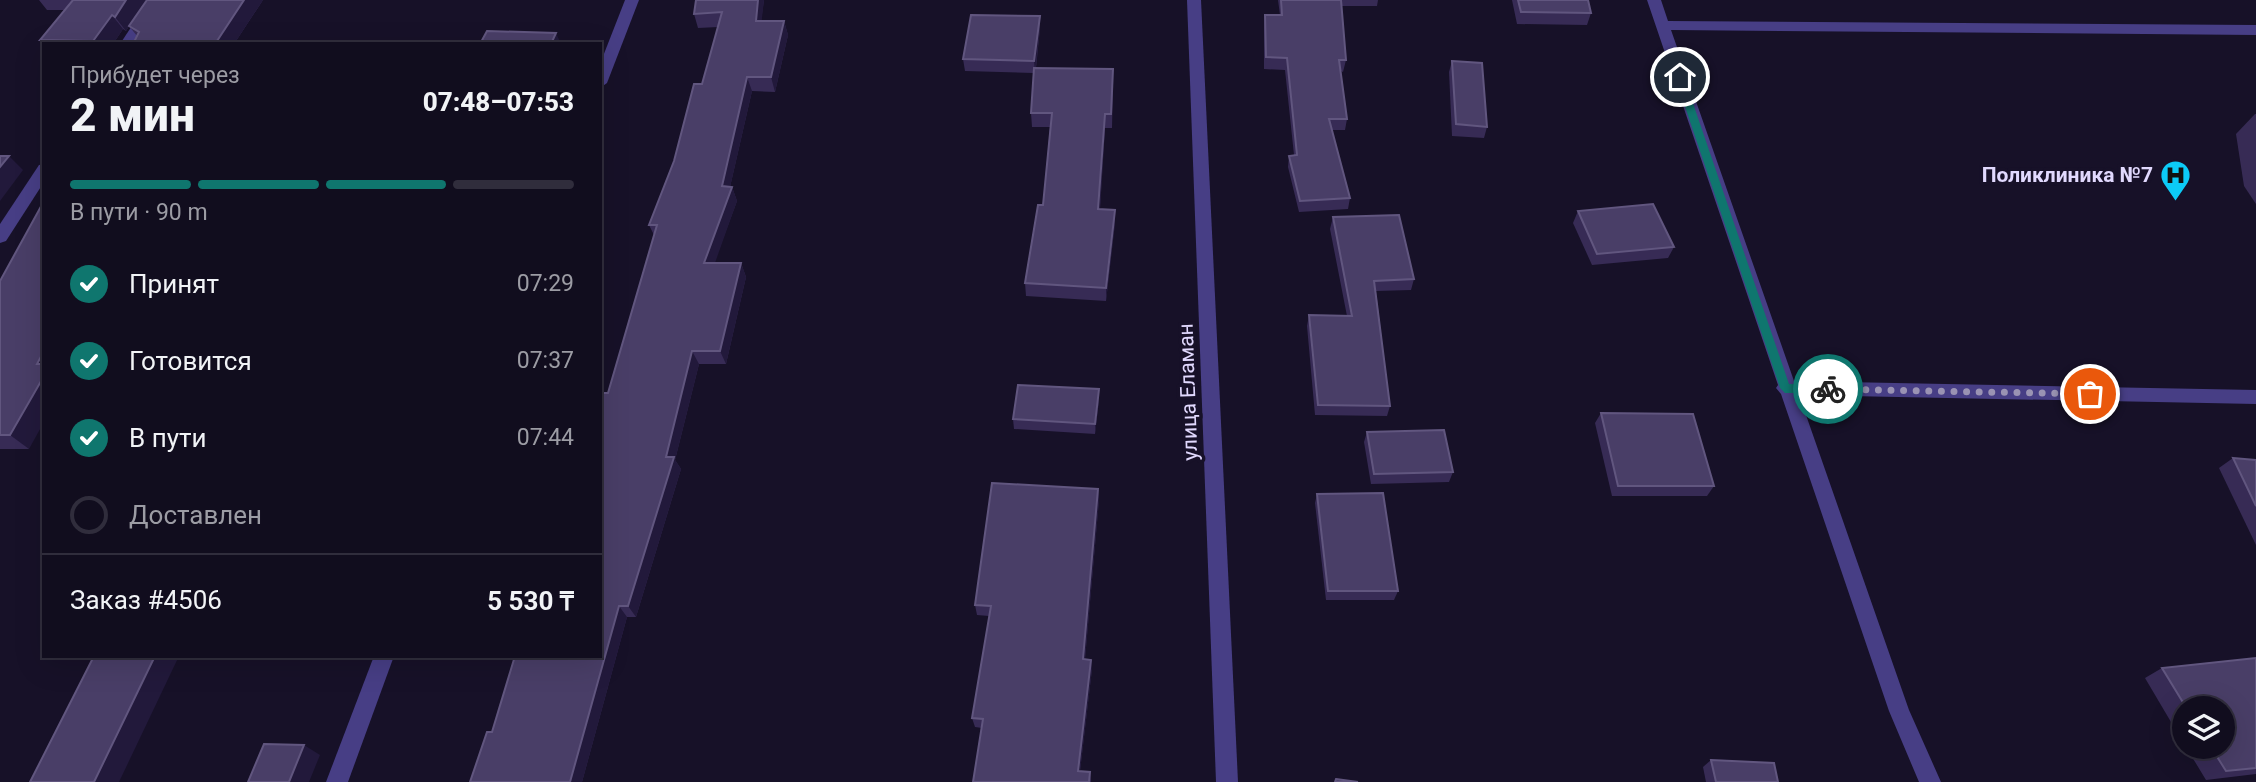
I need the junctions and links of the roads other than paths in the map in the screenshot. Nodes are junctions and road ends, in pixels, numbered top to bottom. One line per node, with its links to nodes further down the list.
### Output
1 (156, 0): 7 (street)
2 (632, 0): 8 (street)
3 (1194, 0): 15 (street, улица Еламан)
4 (1654, 0): 5 (street)
5 (1662, 25): 6 (street); 11 (street)
6 (2256, 30)
7 (128, 42)
8 (602, 78)
9 (42, 173): 10 (street)
10 (0, 237)
11 (1785, 388): 12 (street); 16 (street)
12 (2256, 397)
13 (383, 658): 14 (street)
14 (337, 782)
15 (1227, 782)
16 (1930, 782)

